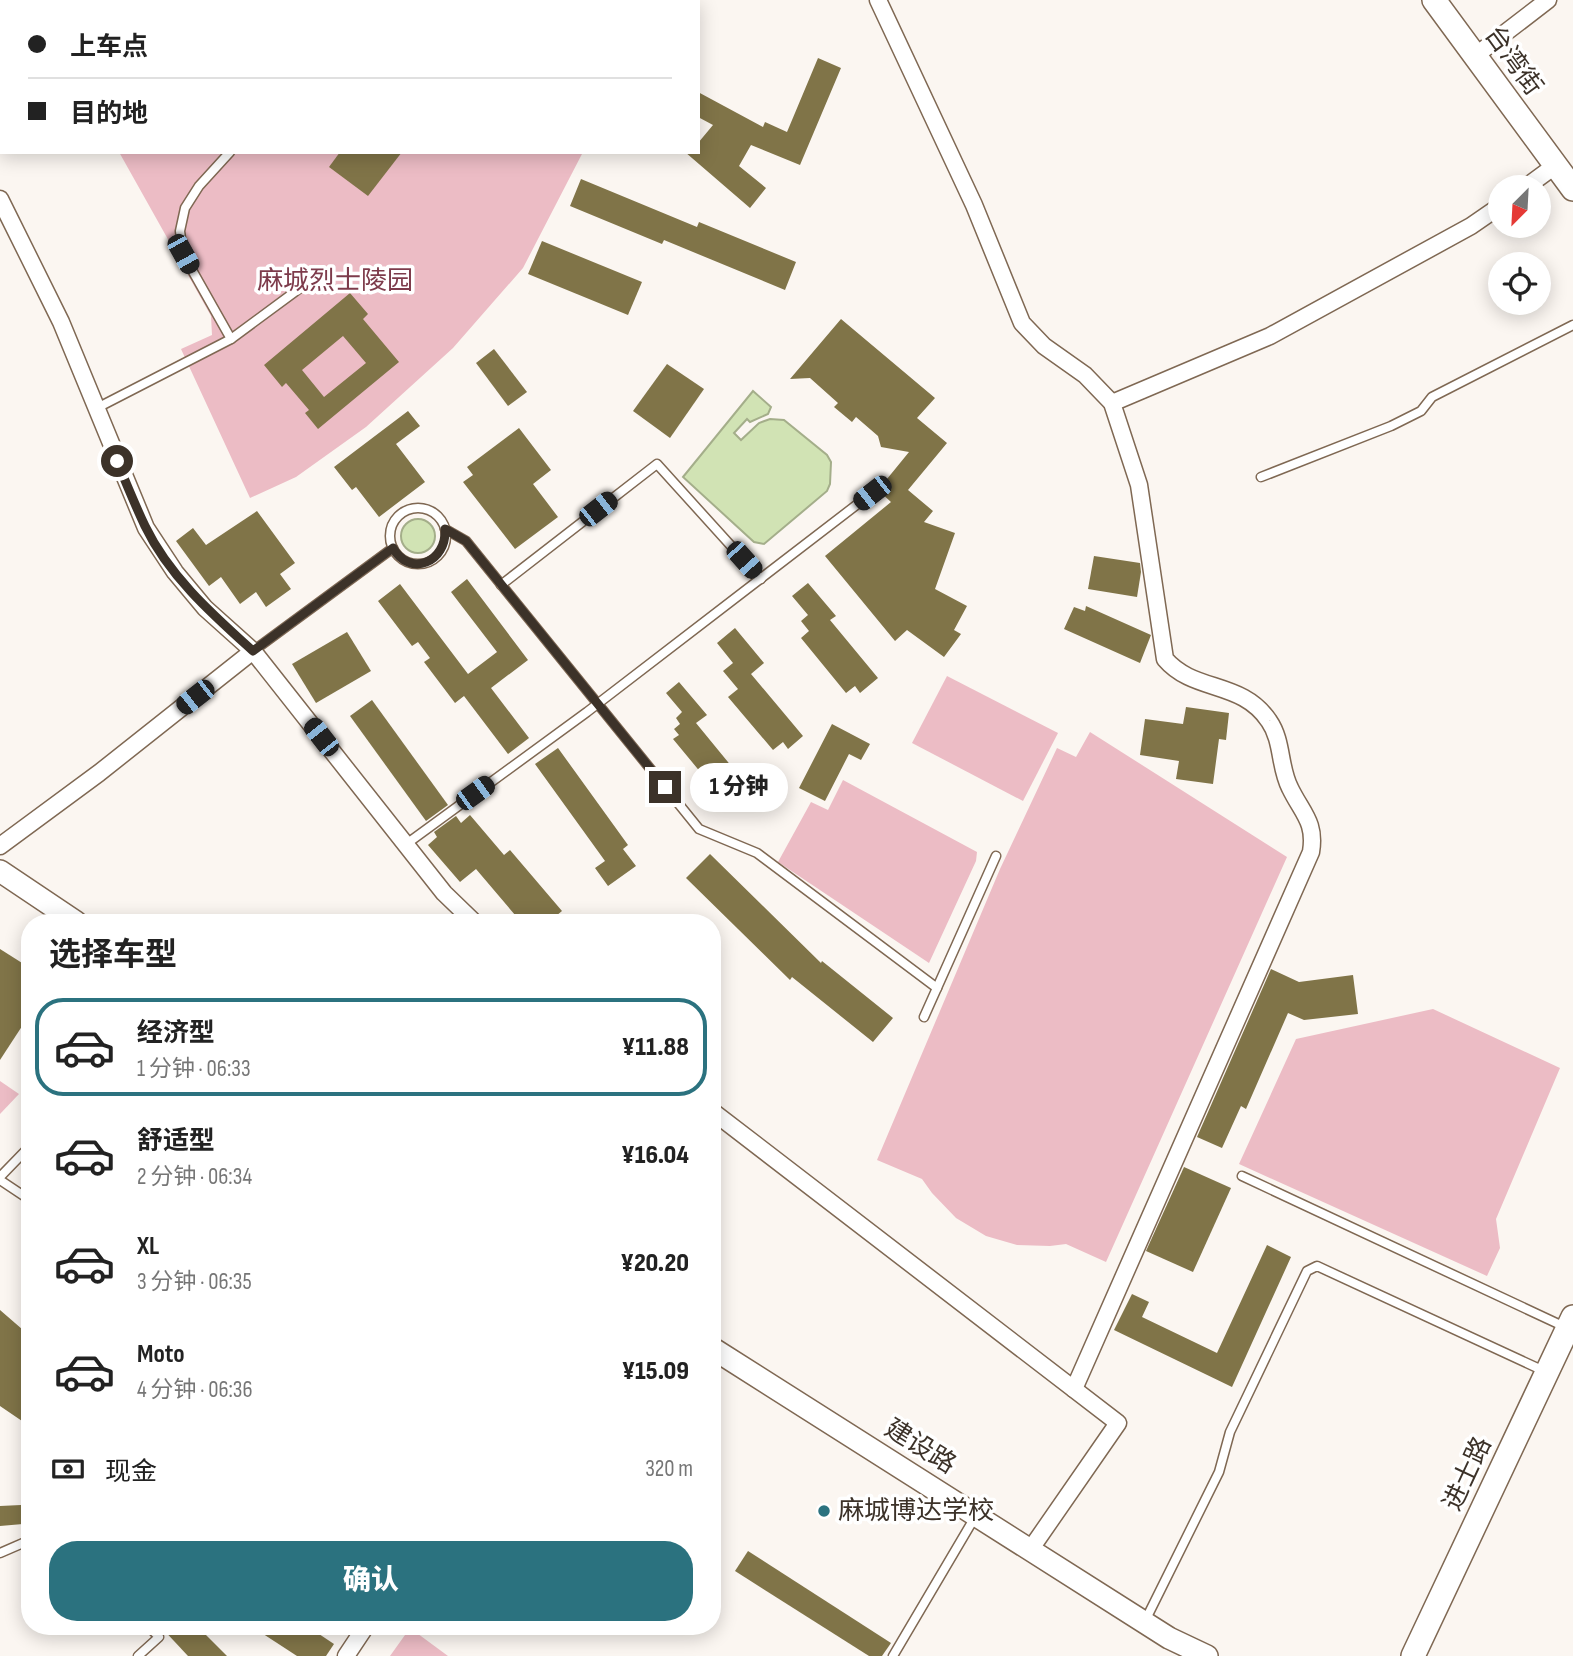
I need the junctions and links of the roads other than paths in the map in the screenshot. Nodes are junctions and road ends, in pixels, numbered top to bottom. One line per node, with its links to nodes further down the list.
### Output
1 (878, 0): 14 (street)
2 (1434, 0): 4 (main road, 台湾街)
3 (1548, 0): 4 (street)
4 (1475, 56): 6 (main road, 台湾街)
5 (228, 154): 13 (lane)
6 (1556, 165): 7 (street); 8 (main road, 台湾街)
7 (1542, 175)
8 (1573, 189)
9 (0, 199): 15 (street)
10 (1488, 214): 14 (street)
11 (315, 277): 13 (lane)
12 (1573, 326): 16 (lane)
13 (231, 340): 15 (lane)
14 (1112, 403): 41 (street)
15 (95, 409): 22 (street)
16 (1261, 477)
17 (872, 493): 20 (lane)
18 (445, 529): 19 (lane); 19 (lane); 21 (lane)
19 (393, 548): 22 (lane)
20 (761, 579): 21 (lane); 23 (lane)
21 (501, 585): 23 (lane)
22 (253, 651): 24 (street); 25 (street)
23 (597, 704): 24 (lane); 30 (lane)
24 (405, 845): 29 (street)
25 (0, 846)
26 (996, 856): 30 (lane)
27 (0, 872): 28 (street)
28 (64, 914)
29 (465, 914)
30 (937, 988): 31 (lane)
31 (924, 1017)
32 (721, 1118): 41 (street)
33 (21, 1156): 35 (lane)
34 (1242, 1176): 37 (lane)
35 (0, 1178): 36 (lane)
36 (21, 1193)
37 (1570, 1323): 40 (main road, 进士路)
38 (1573, 1353): 56 (main road, 进士路)
39 (721, 1354): 42 (street, 建设路)
40 (1547, 1372): 46 (lane); 55 (main road, 进士路)
41 (1074, 1389): 44 (street)
42 (976, 1516): 44 (street, 建设路); 52 (lane)
43 (21, 1544): 45 (lane)
44 (1030, 1550): 46 (street, 建设路)
45 (0, 1553)
46 (1145, 1622): 49 (street, 建设路)
47 (157, 1635): 50 (lane)
48 (360, 1635): 51 (street)
49 (1169, 1638): 53 (street, 建设路); 54 (street, 建设路)
50 (138, 1656)
51 (346, 1656)
52 (893, 1656)
53 (1191, 1656)
54 (1207, 1656)
55 (1413, 1656)
56 (1431, 1656)

